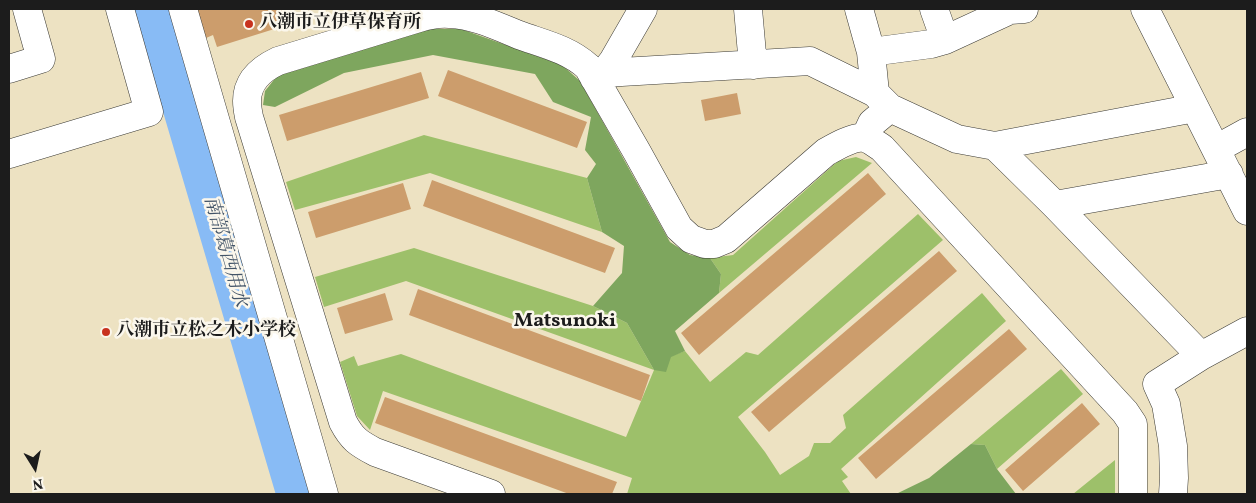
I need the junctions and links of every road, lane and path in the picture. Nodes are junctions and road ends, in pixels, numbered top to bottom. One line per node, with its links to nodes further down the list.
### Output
1 (27, 9): 14 (street)
2 (120, 9): 22 (street)
3 (183, 9): 28 (street)
4 (643, 9): 15 (street)
5 (748, 9): 13 (street)
6 (859, 9): 12 (street)
7 (934, 9): 11 (street)
8 (1024, 9): 11 (street)
9 (1145, 9): 17 (street)
10 (434, 12): 15 (street); 29 (street)
11 (946, 40): 12 (street)
12 (871, 52): 16 (street)
13 (753, 65): 15 (street); 16 (street)
14 (9, 69)
15 (599, 76): 19 (street)
16 (882, 100): 19 (street); 20 (street)
17 (1195, 108): 20 (street); 21 (street)
18 (1247, 132): 21 (street)
19 (864, 138): 30 (street)
20 (995, 146): 24 (street)
21 (1216, 149): 23 (street)
22 (9, 154)
23 (1229, 174): 24 (street); 25 (street)
24 (1055, 205): 27 (street)
25 (1247, 211)
26 (1247, 331): 27 (street)
27 (1201, 356): 31 (street)
28 (324, 494)
29 (491, 494)
30 (1133, 494)
31 (1172, 494)

